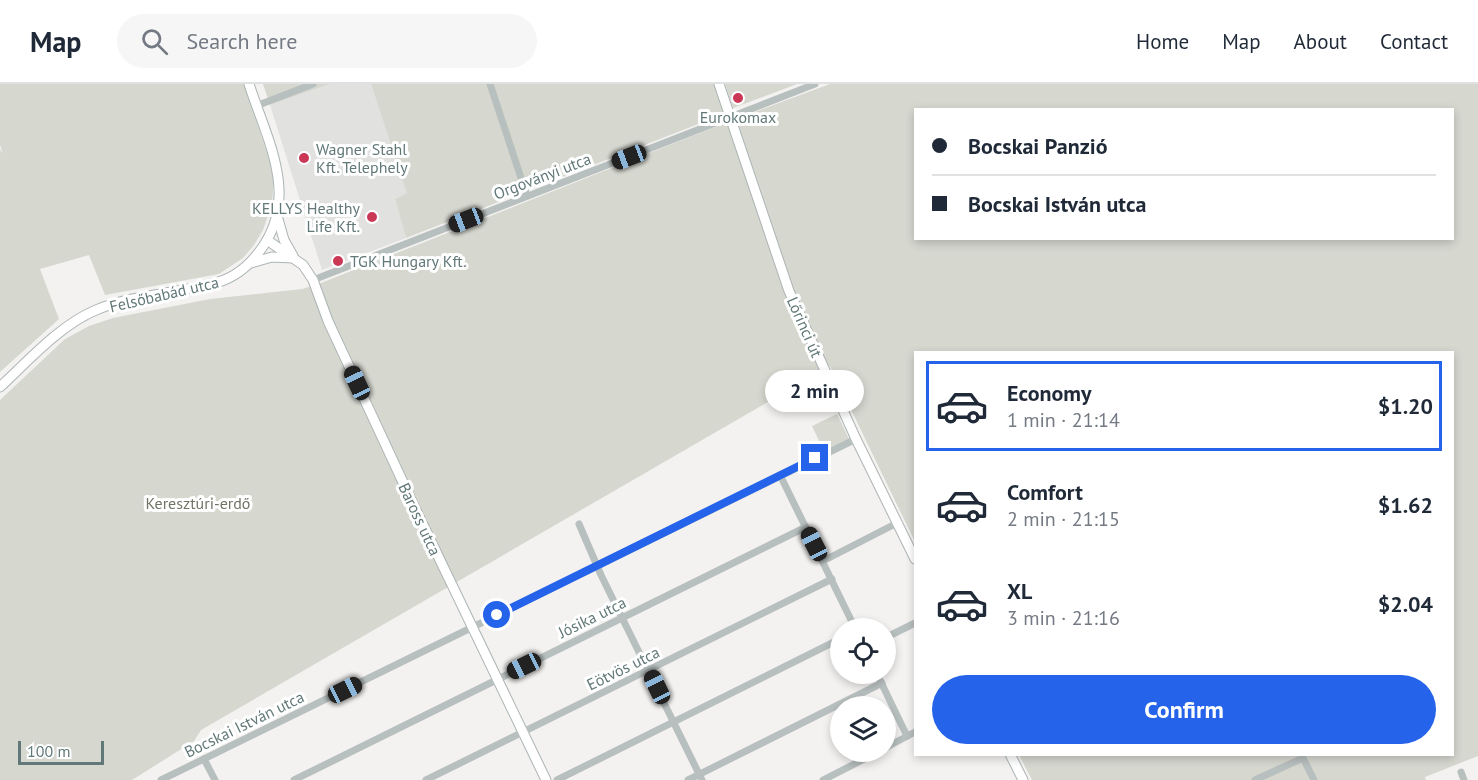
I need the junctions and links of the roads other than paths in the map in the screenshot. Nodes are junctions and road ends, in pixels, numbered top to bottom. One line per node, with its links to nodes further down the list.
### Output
1 (249, 84): 6 (street, Baross utca)
2 (313, 84): 6 (street)
3 (490, 84): 8 (street)
4 (719, 84): 7 (street, Lőrinci út)
5 (815, 84): 7 (street, Orgoványi utca)
6 (256, 106): 9 (street, Baross utca)
7 (730, 117): 8 (street, Orgoványi utca); 15 (street, Lőrinci út)
8 (527, 196): 13 (street, Orgoványi utca)
9 (278, 214): 10 (street, Baross utca); 11 (street, Baross utca)
10 (267, 240): 11 (street, Baross utca); 12 (street, Felsőbabád utca)
11 (296, 259): 12 (street); 13 (street, Baross utca)
12 (251, 263): 14 (street, Felsőbabád utca)
13 (313, 280): 27 (street, Baross utca)
14 (0, 387)
15 (856, 439): 16 (street, Bocskai István utca); 18 (street, Lőrinci út)
16 (780, 475): 19 (street); 22 (street, Bocskai István utca)
17 (579, 524): 22 (street)
18 (897, 524): 20 (street, Lőrinci út); 21 (street)
19 (806, 527): 21 (street); 24 (street, Jósika utca)
20 (914, 557)
21 (823, 561): 23 (street)
22 (597, 565): 24 (street); 27 (street, Bocskai István utca)
23 (832, 579): 25 (street); 30 (street, Eötvös utca)
24 (622, 617): 30 (street); 31 (street, Jósika utca)
25 (850, 618)
26 (914, 624): 28 (street)
27 (471, 628): 31 (street, Baross utca); 40 (street, Bocskai István utca)
28 (896, 632)
29 (830, 644): 34 (street)
30 (649, 670): 34 (street); 35 (street, Eötvös utca)
31 (496, 680): 35 (street, Baross utca); 46 (street, Jósika utca)
32 (880, 684): 43 (street)
33 (882, 684): 37 (street)
34 (674, 722): 43 (street); 49 (street)
35 (522, 732): 47 (street, Eötvös utca); 48 (street, Baross utca)
36 (914, 732): 37 (street)
37 (907, 736): 38 (street)
38 (896, 742)
39 (1011, 756): 52 (street)
40 (204, 759): 44 (street, Bocskai István utca); 45 (street)
41 (858, 762): 51 (street)
42 (1461, 772): 55 (street)
43 (701, 777): 50 (street)
44 (161, 780)
45 (215, 780)
46 (294, 780)
47 (426, 780)
48 (546, 780)
49 (557, 780)
50 (688, 780)
51 (823, 780)
52 (1023, 780)
53 (1255, 780): 54 (street)
54 (1314, 780)
55 (1464, 780)

